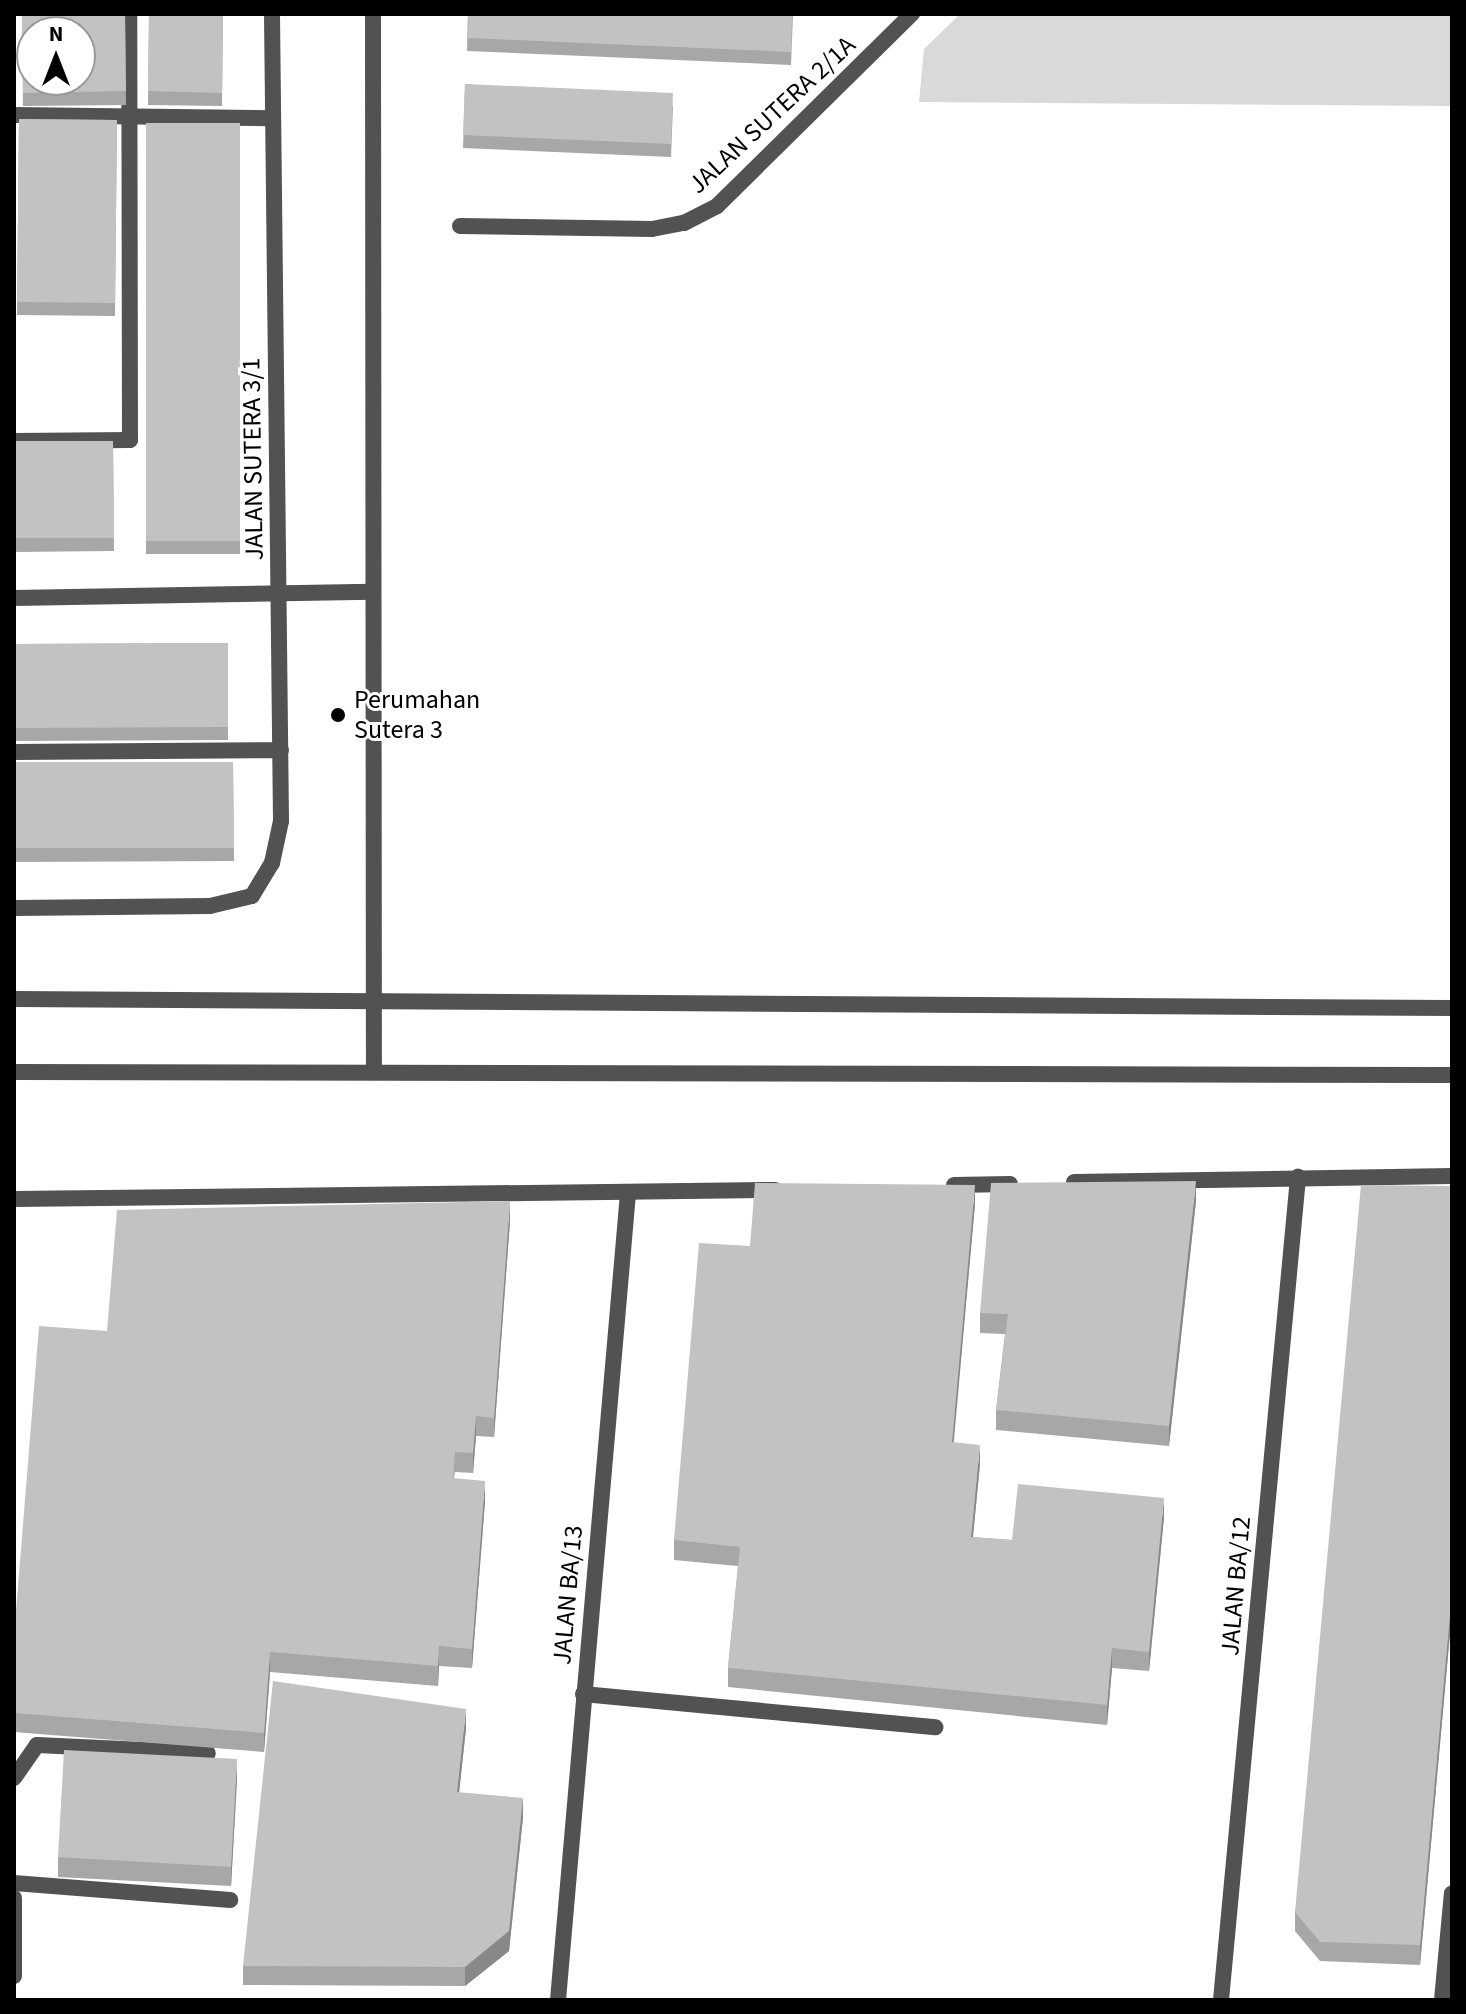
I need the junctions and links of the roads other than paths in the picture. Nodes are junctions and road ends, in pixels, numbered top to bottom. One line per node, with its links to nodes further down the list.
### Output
1 (129, 14): 6 (street)
2 (272, 14): 7 (street, JALAN SUTERA 3/1)
3 (373, 14): 10 (street)
4 (912, 14): 8 (street, JALAN SUTERA 2/1A)
5 (14, 115): 6 (street)
6 (129, 116): 7 (street); 9 (street)
7 (272, 118): 11 (street, JALAN SUTERA 3/1)
8 (460, 226)
9 (14, 441)
10 (372, 592): 11 (street); 17 (street)
11 (279, 595): 12 (street); 13 (street, JALAN SUTERA 3/1)
12 (14, 598)
13 (281, 750): 14 (street); 15 (street, JALAN SUTERA 3/1)
14 (14, 752)
15 (14, 908)
16 (14, 999): 17 (street)
17 (371, 999): 18 (street); 20 (street)
18 (1452, 1008)
19 (14, 1072): 20 (street)
20 (374, 1072): 21 (street)
21 (1452, 1075)
22 (1452, 1176): 23 (street)
23 (1298, 1177): 24 (street); 40 (street, JALAN BA/12)
24 (1059, 1183)
25 (1027, 1184): 26 (street)
26 (931, 1186)
27 (787, 1190): 28 (street)
28 (628, 1193): 29 (street); 30 (street, JALAN BA/13)
29 (14, 1199)
30 (583, 1694): 31 (street); 39 (street, JALAN BA/13)
31 (935, 1727)
32 (208, 1753): 33 (street)
33 (14, 1778)
34 (14, 1883): 37 (street)
35 (1452, 1893): 41 (street)
36 (14, 1898): 38 (street)
37 (230, 1900)
38 (14, 1976)
39 (558, 2000)
40 (1221, 2000)
41 (1442, 2000)

